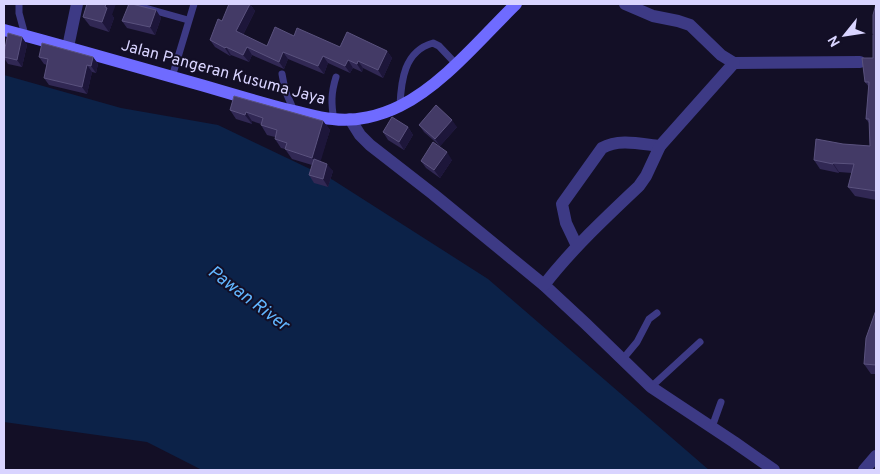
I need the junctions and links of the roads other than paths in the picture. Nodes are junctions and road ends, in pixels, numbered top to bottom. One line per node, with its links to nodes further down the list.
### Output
1 (19, 4): 9 (lane)
2 (77, 4): 10 (street)
3 (131, 4): 7 (lane)
4 (194, 4): 7 (lane)
5 (516, 4): 13 (street, Jalan Pangeran Kusuma Jaya)
6 (625, 4): 12 (street)
7 (188, 20): 15 (lane)
8 (4, 30): 9 (street, Jalan Pangeran Kusuma Jaya)
9 (25, 35): 10 (street, Jalan Pangeran Kusuma Jaya)
10 (68, 47): 15 (street, Jalan Pangeran Kusuma Jaya)
11 (860, 62): 12 (street)
12 (734, 63): 21 (street)
13 (456, 64): 17 (street, Jalan Pangeran Kusuma Jaya); 17 (lane)
14 (282, 74): 18 (lane)
15 (172, 77): 18 (street, Jalan Pangeran Kusuma Jaya)
16 (336, 77): 19 (lane)
17 (400, 106): 20 (street, Jalan Pangeran Kusuma Jaya)
18 (294, 111): 19 (street, Jalan Pangeran Kusuma Jaya)
19 (334, 120): 20 (street, Jalan Pangeran Kusuma Jaya)
20 (350, 120): 23 (street)
21 (660, 146): 22 (street); 22 (street)
22 (577, 246): 23 (street)
23 (544, 285): 26 (street)
24 (657, 312): 26 (lane)
25 (700, 342): 27 (lane)
26 (622, 360): 27 (street)
27 (651, 387): 29 (street)
28 (721, 402): 29 (lane)
29 (712, 427): 31 (street)
30 (876, 456): 32 (street)
31 (774, 470)
32 (864, 470)

